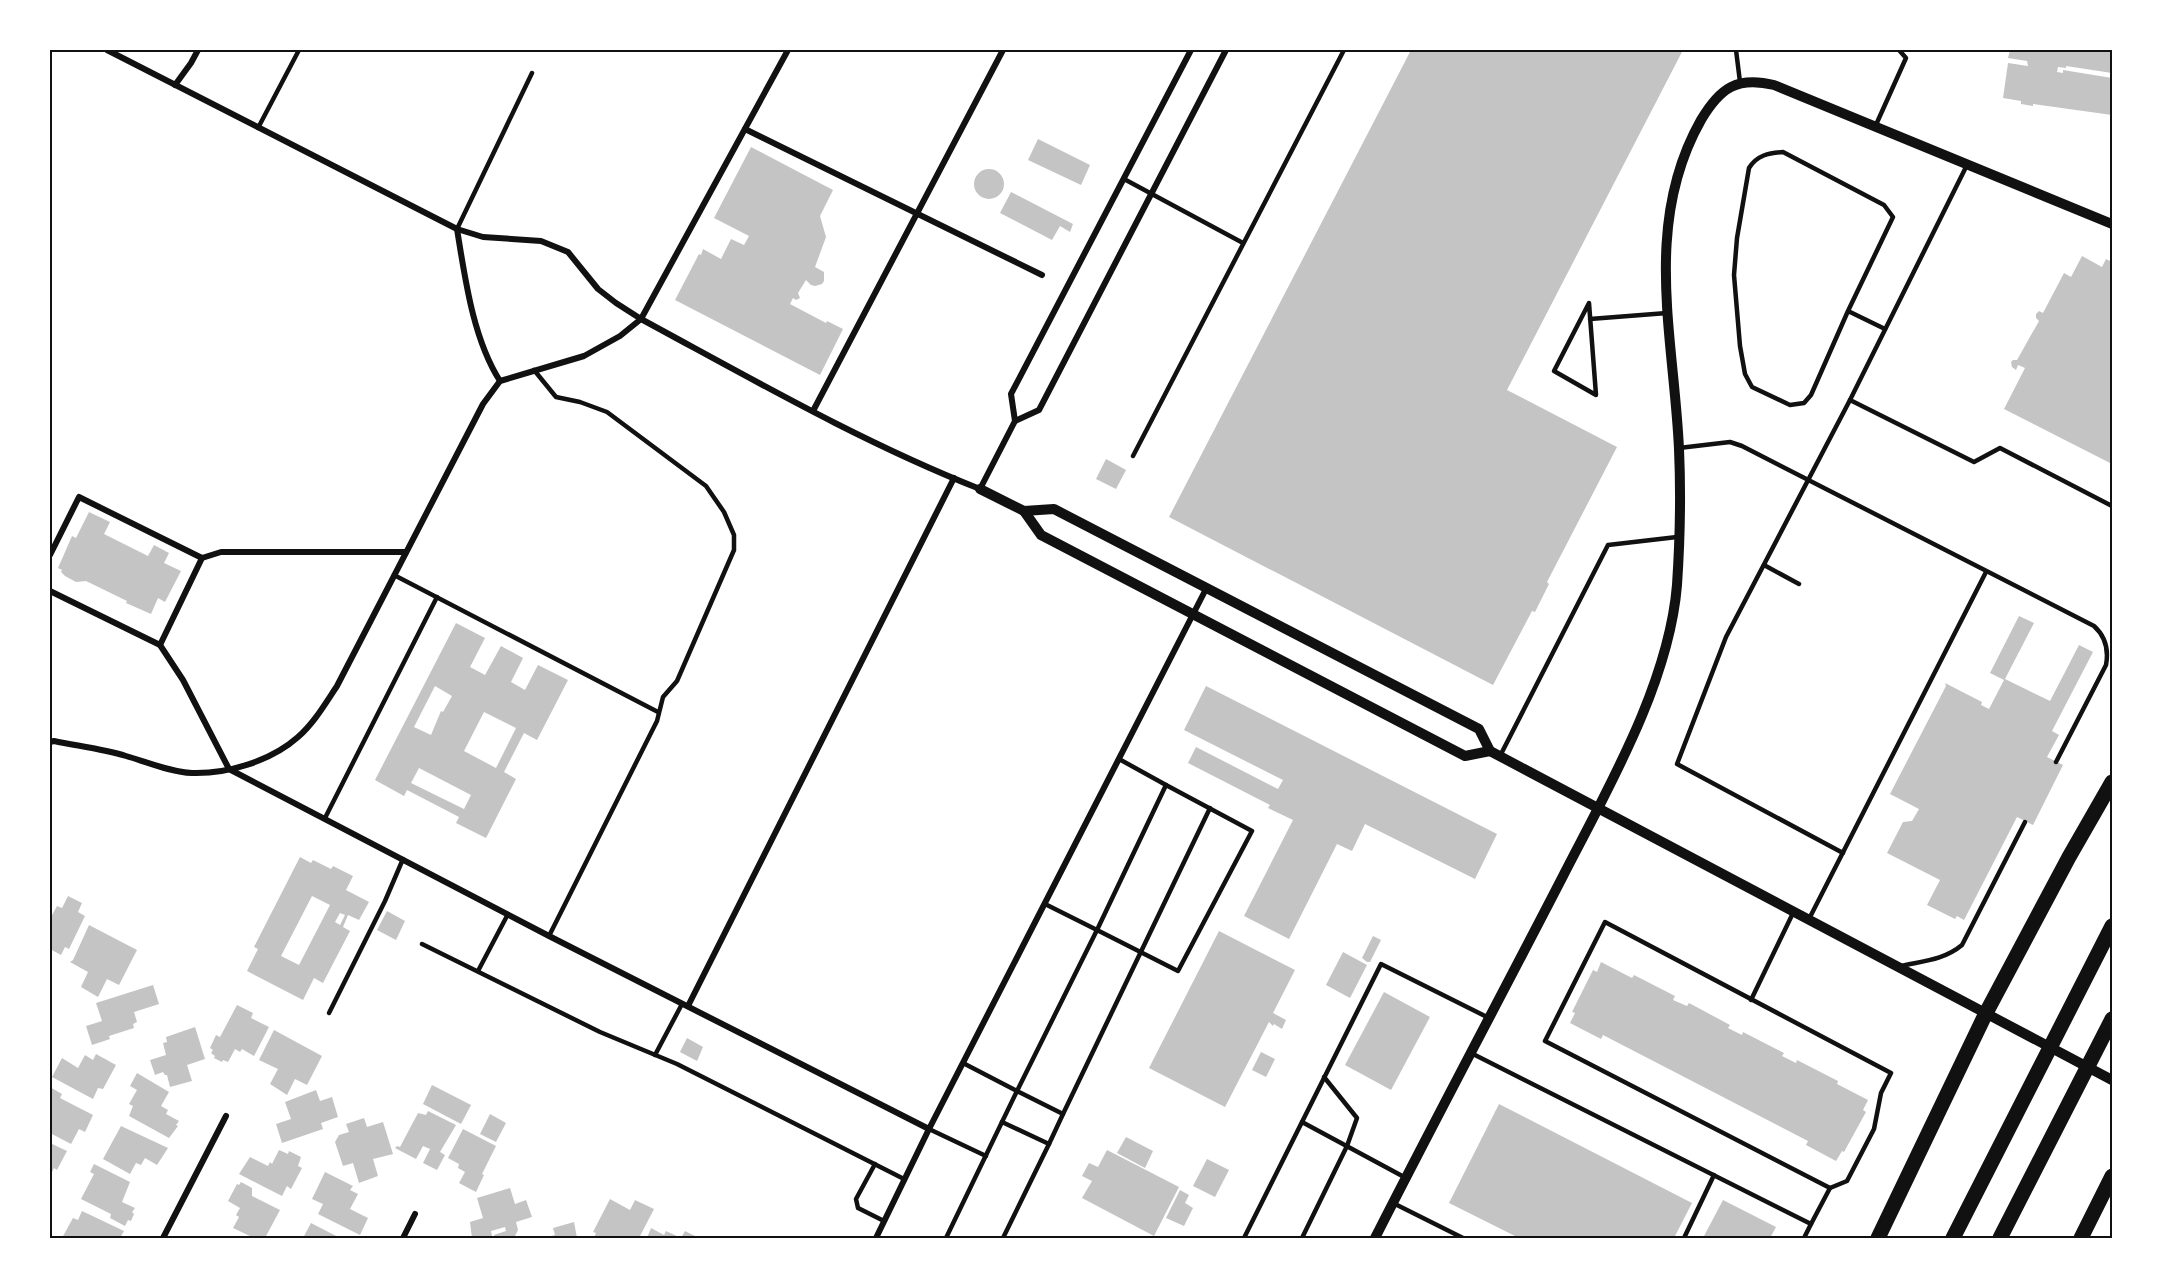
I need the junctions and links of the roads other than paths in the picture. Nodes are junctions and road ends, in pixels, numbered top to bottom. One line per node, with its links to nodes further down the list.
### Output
1 (107, 50): 13 (street)
2 (198, 50): 13 (street)
3 (299, 50): 15 (lane)
4 (788, 50): 16 (street)
5 (1003, 50): 20 (street)
6 (1191, 50): 18 (street)
7 (1226, 50): 19 (street)
8 (1344, 50): 23 (lane)
9 (1736, 50): 12 (lane)
10 (1899, 50): 14 (lane)
11 (532, 73): 22 (lane)
12 (1740, 82): 14 (street); 26 (street)
13 (175, 85): 15 (street)
14 (1875, 127): 17 (street)
15 (258, 128): 22 (street)
16 (745, 129): 20 (street); 27 (street)
17 (1967, 165): 21 (street); 29 (lane)
18 (1124, 179): 19 (lane); 34 (street)
19 (1151, 194): 23 (lane); 34 (street)
20 (918, 215): 24 (street); 33 (street)
21 (2112, 224)
22 (457, 229): 27 (street); 31 (street)
23 (1244, 243): 36 (lane)
24 (1042, 275)
25 (1848, 311): 25 (lane); 29 (lane)
26 (1667, 313): 28 (lane); 35 (street)
27 (641, 319): 30 (street); 33 (street)
28 (1590, 319): 28 (lane)
29 (1885, 330): 32 (lane)
30 (534, 370): 31 (street); 55 (lane)
31 (500, 381): 43 (street)
32 (1850, 400): 38 (lane); 40 (lane)
33 (813, 411): 37 (street)
34 (1015, 421): 39 (street)
35 (1679, 448): 38 (lane); 42 (street)
36 (1132, 456)
37 (954, 478): 39 (street); 81 (street)
38 (1808, 480): 46 (lane); 47 (lane)
39 (980, 489): 41 (street)
40 (2112, 506)
41 (1024, 511): 50 (street); 53 (street)
42 (1680, 537): 57 (lane); 63 (street)
43 (406, 552): 45 (street); 48 (street)
44 (50, 555): 45 (street)
45 (202, 558): 54 (street)
46 (1764, 566): 49 (lane); 67 (lane)
47 (1986, 572): 59 (lane); 67 (lane)
48 (394, 575): 52 (lane); 60 (street)
49 (1799, 584)
50 (1207, 587): 53 (street); 57 (street)
51 (50, 591): 54 (street)
52 (437, 597): 55 (lane); 65 (lane)
53 (1192, 615): 57 (street); 58 (street)
54 (160, 645): 60 (street)
55 (658, 712): 75 (lane)
56 (50, 742): 60 (street)
57 (1495, 754): 63 (street)
58 (1119, 759): 62 (lane); 69 (street)
59 (2056, 762)
60 (229, 769): 65 (street)
61 (2112, 782): 83 (main road)
62 (1166, 785): 64 (lane); 74 (lane)
63 (1598, 807): 70 (street); 84 (street)
64 (1210, 808): 77 (lane); 77 (lane)
65 (325, 818): 68 (street)
66 (2025, 822): 78 (lane)
67 (1843, 854): 72 (lane)
68 (403, 859): 71 (street); 82 (lane)
69 (1044, 904): 74 (lane); 88 (street)
70 (1795, 911): 72 (street); 80 (lane)
71 (508, 914): 75 (street); 79 (lane)
72 (1809, 919): 78 (street)
73 (2112, 926): 122 (main road)
74 (1097, 930): 77 (lane); 91 (lane)
75 (549, 936): 81 (street)
76 (422, 944): 79 (lane)
77 (1141, 952): 92 (lane)
78 (1898, 966): 83 (street)
79 (478, 971): 87 (lane)
80 (1751, 1000): 105 (lane); 105 (lane)
81 (685, 1005): 87 (lane); 96 (street)
82 (329, 1013)
83 (1986, 1013): 90 (street); 121 (main road)
84 (1489, 1018): 86 (street); 89 (lane)
85 (2112, 1019): 123 (main road)
86 (1471, 1053): 101 (lane); 103 (street)
87 (655, 1055): 100 (lane)
88 (963, 1063): 91 (lane); 96 (street)
89 (1324, 1077): 95 (lane); 98 (lane)
90 (2112, 1080)
91 (1017, 1091): 92 (lane); 94 (lane)
92 (1063, 1114): 97 (lane)
93 (226, 1116): 110 (street)
94 (1002, 1122): 97 (lane); 99 (lane)
95 (1302, 1122): 98 (lane); 115 (lane)
96 (929, 1129): 99 (lane); 104 (street)
97 (1049, 1144): 114 (lane)
98 (1347, 1146): 103 (lane); 116 (lane)
99 (986, 1156): 113 (lane)
100 (875, 1164): 104 (lane); 108 (lane)
101 (1714, 1175): 109 (lane); 119 (lane)
102 (2112, 1176): 124 (main road)
103 (1406, 1178): 106 (street)
104 (904, 1179): 108 (street)
105 (1830, 1188): 109 (lane)
106 (1393, 1203): 117 (street); 118 (lane)
107 (415, 1214): 111 (street)
108 (884, 1221): 112 (street)
109 (1811, 1224): 120 (lane)
110 (163, 1239)
111 (403, 1239)
112 (876, 1239)
113 (946, 1239)
114 (1003, 1239)
115 (1244, 1239)
116 (1302, 1239)
117 (1375, 1239)
118 (1463, 1239)
119 (1684, 1239)
120 (1804, 1239)
121 (1878, 1239)
122 (1953, 1239)
123 (2000, 1239)
124 (2081, 1239)

